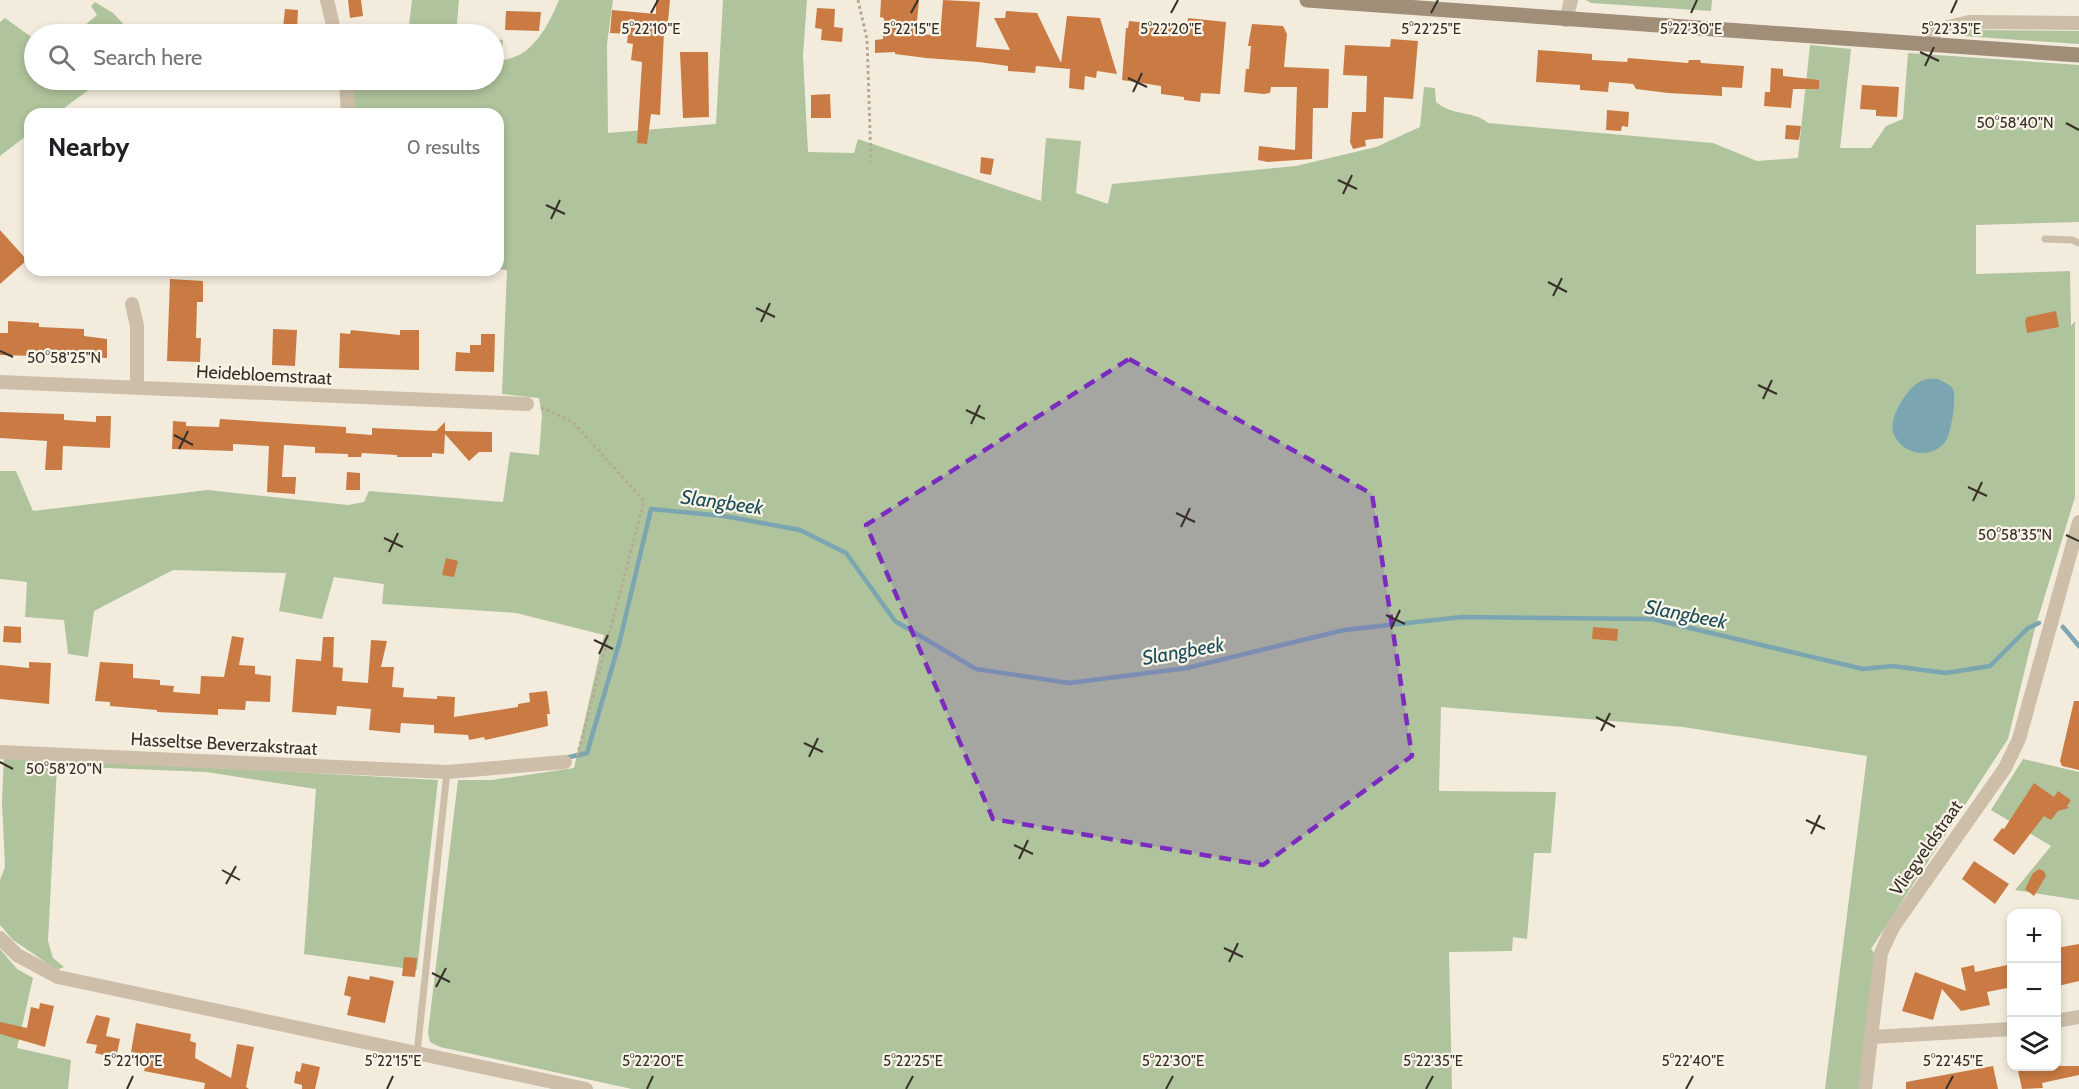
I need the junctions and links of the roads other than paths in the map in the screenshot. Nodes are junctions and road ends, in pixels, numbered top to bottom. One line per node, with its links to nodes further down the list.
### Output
1 (327, 0): 6 (street)
2 (1307, 0): 4 (street)
3 (1571, 0): 4 (street)
4 (1566, 20): 7 (street)
5 (2079, 23): 7 (street)
6 (333, 24)
7 (1929, 44): 8 (street)
8 (2079, 55)
9 (347, 90): 10 (street)
10 (348, 108)
11 (2045, 238): 12 (lane)
12 (2079, 243)
13 (132, 304): 15 (street)
14 (0, 382): 15 (street, Heidebloemstraat)
15 (137, 387): 16 (street, Heidebloemstraat)
16 (527, 404)
17 (2079, 522): 25 (street, Vliegveldstraat)
18 (0, 752): 20 (street, Hasseltse Beverzakstraat)
19 (565, 762): 20 (street, Hasseltse Beverzakstraat)
20 (447, 772): 26 (lane)
21 (0, 938): 26 (street)
22 (2079, 1017): 23 (street)
23 (2061, 1020)
24 (2007, 1029): 25 (street)
25 (1872, 1037): 28 (street, Vliegveldstraat)
26 (417, 1053): 27 (street)
27 (585, 1089)
28 (1865, 1089)

